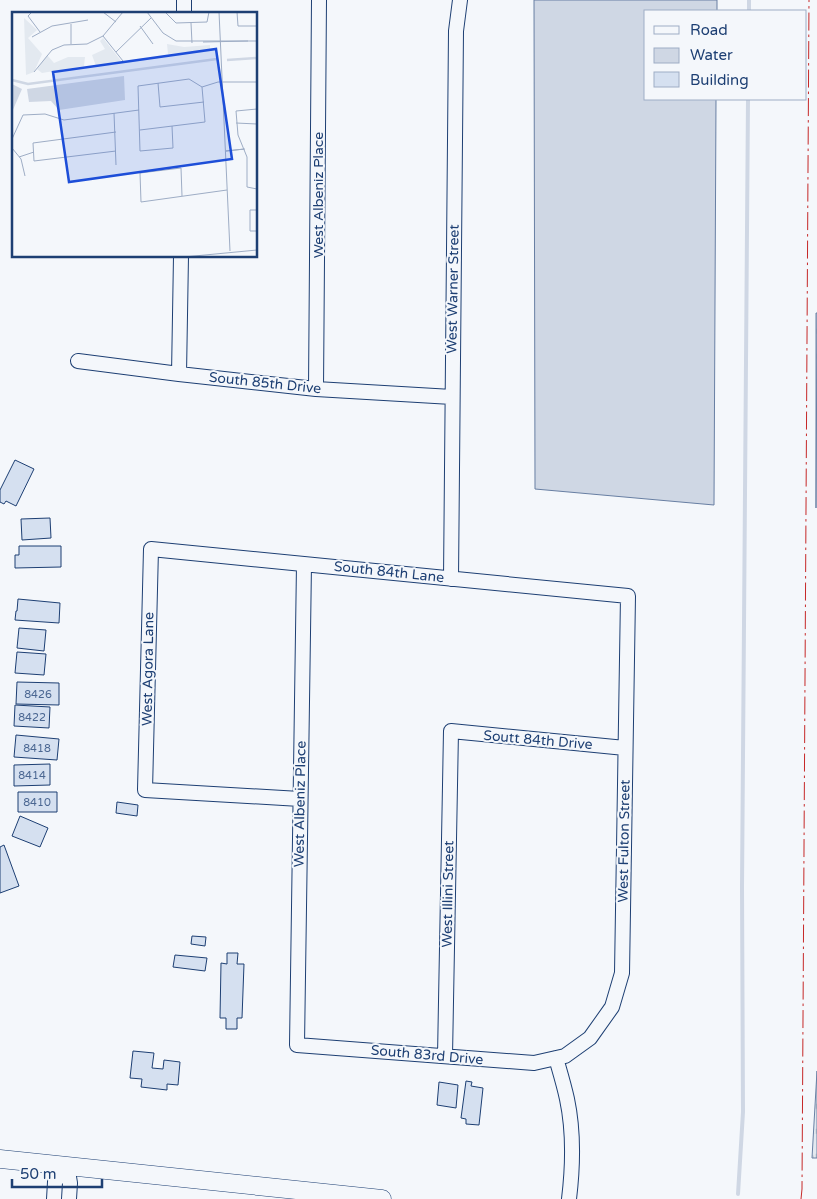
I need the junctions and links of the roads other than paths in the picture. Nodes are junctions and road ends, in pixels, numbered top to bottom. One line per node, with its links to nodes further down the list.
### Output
1 (319, 0): 6 (street, West Albeniz Place)
2 (460, 0): 7 (street, West Warner Street)
3 (181, 258): 5 (street)
4 (78, 361): 5 (street, South 85th Drive)
5 (179, 374): 6 (street, South 85th Drive)
6 (316, 389): 7 (street, South 85th Drive)
7 (452, 397): 10 (street, West Warner Street)
8 (151, 549): 9 (street, South 84th Lane); 14 (street, West Agora Lane)
9 (304, 564): 10 (street, South 84th Lane); 14 (street, West Albeniz Place)
10 (451, 578): 11 (street, South 84th Lane)
11 (628, 596): 13 (street, West Fulton Street)
12 (451, 731): 13 (street, Soutt 84th Drive); 16 (street, West Illini Street)
13 (626, 748): 17 (street, West Fulton Street)
14 (300, 799): 15 (street, West Albeniz Place)
15 (297, 1045): 16 (street, South 83rd Drive)
16 (444, 1056): 17 (street, South 83rd Drive)
17 (556, 1058): 23 (street)
18 (0, 1159): 19 (main road)
19 (67, 1165): 20 (street); 21 (street); 22 (main road)
20 (54, 1199)
21 (69, 1199)
22 (382, 1199)
23 (569, 1199)

